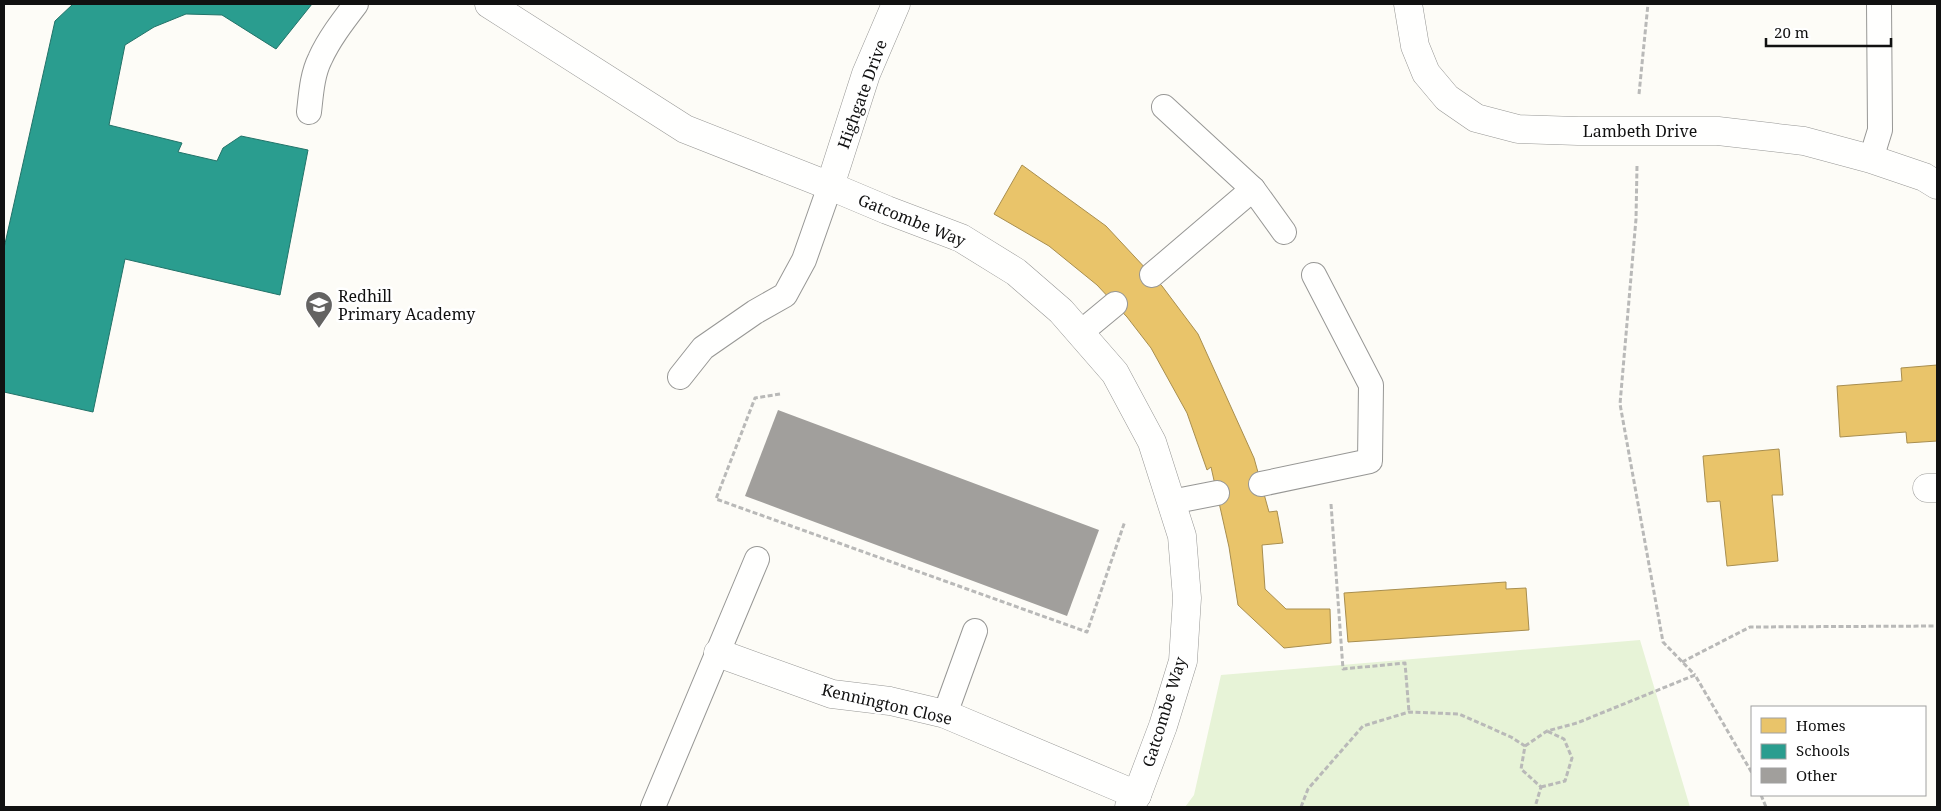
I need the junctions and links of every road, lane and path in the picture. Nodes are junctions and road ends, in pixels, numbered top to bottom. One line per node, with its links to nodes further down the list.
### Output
1 (356, 4): 9 (lane)
2 (488, 4): 13 (street, Gatcombe Way)
3 (896, 4): 13 (street, Highgate Drive)
4 (1408, 4): 10 (street, Lambeth Drive)
5 (1648, 4): 7 (path)
6 (1879, 4): 10 (lane)
7 (1639, 96)
8 (1164, 106): 14 (lane)
9 (308, 112)
10 (1871, 159): 12 (street, Lambeth Drive)
11 (1637, 163): 31 (path)
12 (1937, 185)
13 (830, 186): 19 (street, Gatcombe Way); 20 (lane)
14 (1253, 189): 15 (lane); 16 (lane)
15 (1284, 232)
16 (1152, 275)
17 (1314, 275): 22 (lane)
18 (1115, 304): 19 (lane)
19 (1080, 333): 25 (street, Gatcombe Way)
20 (680, 377)
21 (780, 394): 26 (path)
22 (1329, 470): 23 (lane); 33 (path)
23 (1262, 484)
24 (1217, 493): 25 (lane)
25 (1171, 502): 39 (street, Gatcombe Way)
26 (1124, 521)
27 (757, 559): 30 (lane)
28 (1937, 626): 31 (path)
29 (974, 631): 34 (lane)
30 (718, 652): 34 (street, Kennington Close); 40 (lane)
31 (1682, 662): 32 (path)
32 (1695, 675): 35 (path); 37 (path)
33 (1409, 712): 36 (path); 41 (path)
34 (945, 714): 39 (street, Kennington Close)
35 (1547, 731): 36 (path); 38 (path)
36 (1525, 746): 38 (path)
37 (1751, 771)
38 (1541, 787): 42 (path)
39 (1133, 801)
40 (653, 807)
41 (1301, 807)
42 (1535, 807)

